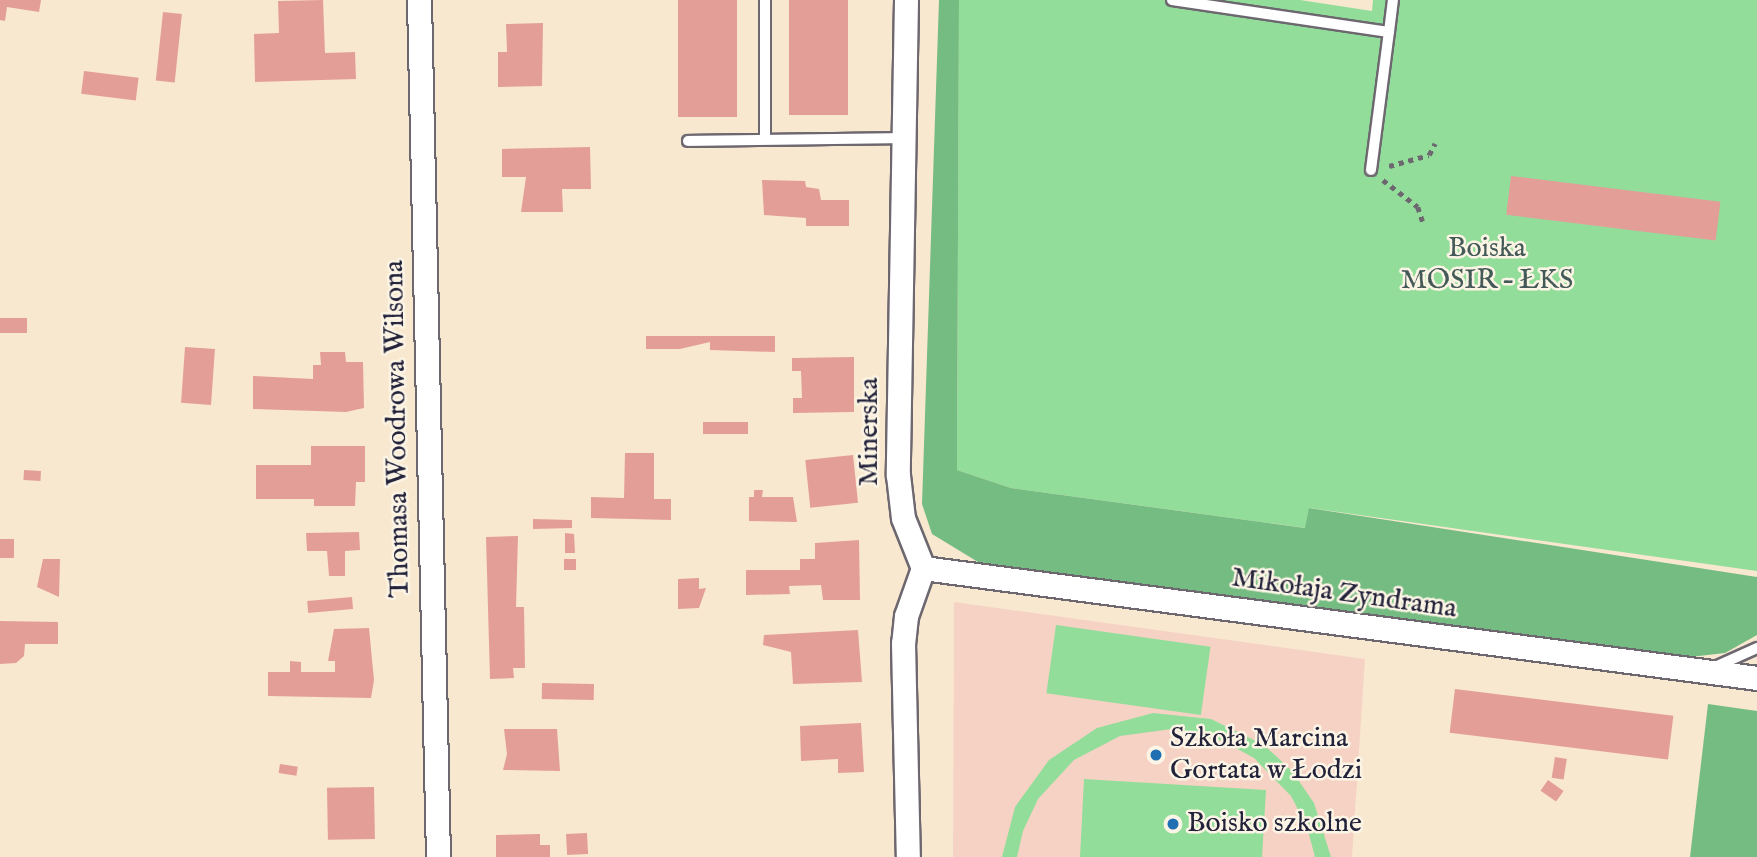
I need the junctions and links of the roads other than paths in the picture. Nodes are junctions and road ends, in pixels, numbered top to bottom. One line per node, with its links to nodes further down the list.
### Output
1 (419, 0): 15 (street, Thomasa Woodrowa Wilsona)
2 (765, 0): 7 (lane)
3 (906, 0): 8 (street, Minerska)
4 (1172, 0): 6 (lane)
5 (1394, 0): 6 (lane)
6 (1389, 32): 10 (lane)
7 (765, 138): 8 (lane); 9 (lane)
8 (904, 138): 11 (street, Minerska)
9 (688, 141)
10 (1371, 170)
11 (923, 568): 13 (street, Mikołaja Zyndrama); 16 (street)
12 (1757, 648): 13 (lane)
13 (1704, 672): 14 (street, Mikołaja Zyndrama)
14 (1757, 678)
15 (438, 857)
16 (908, 857)

